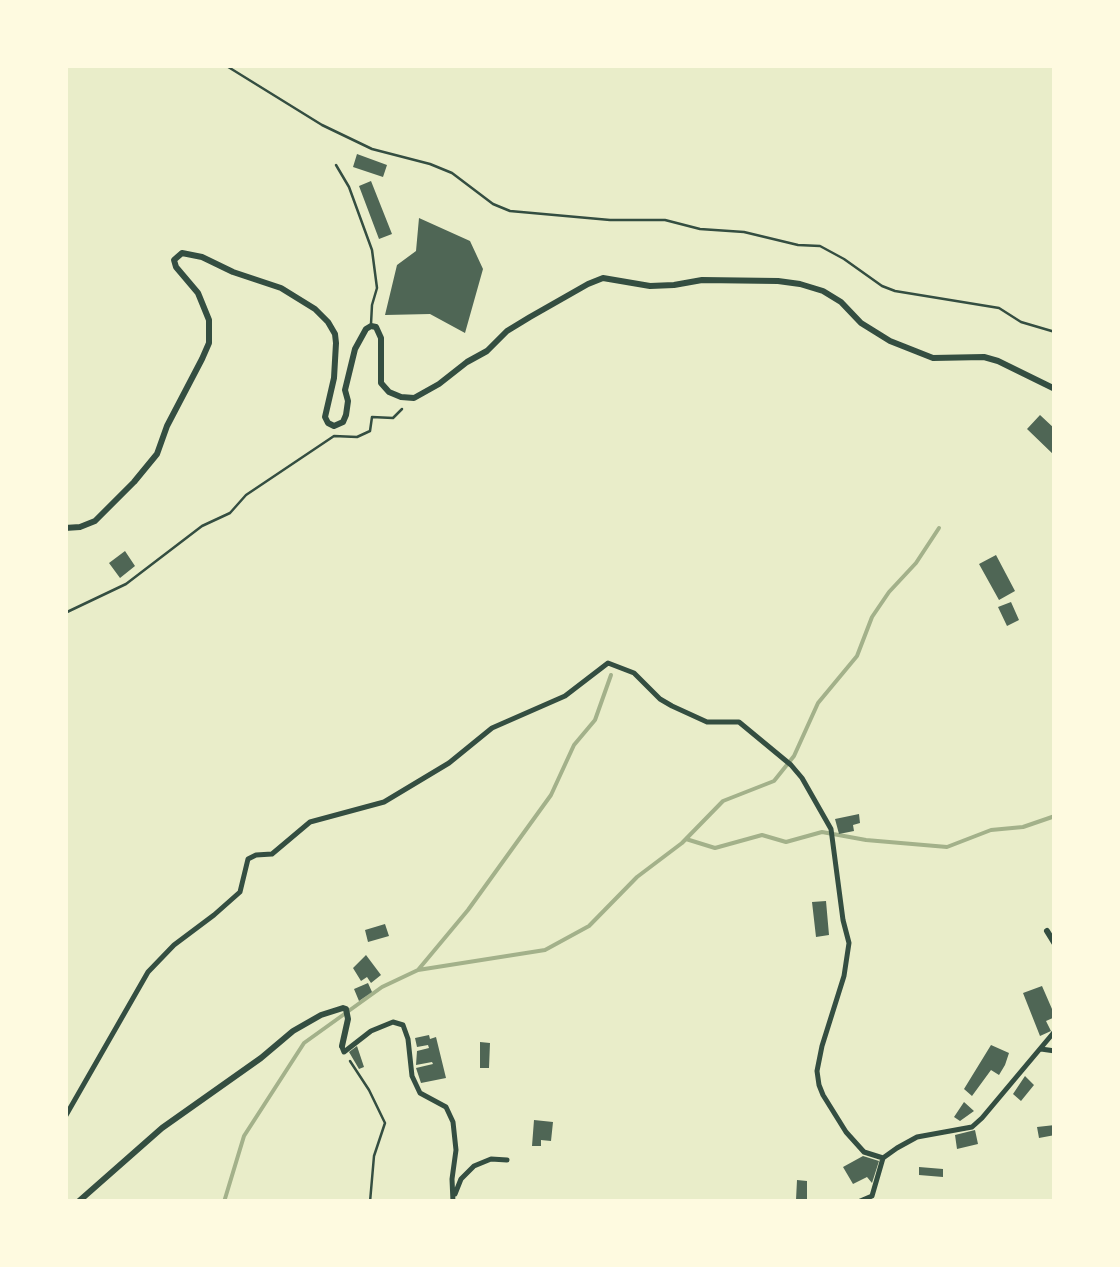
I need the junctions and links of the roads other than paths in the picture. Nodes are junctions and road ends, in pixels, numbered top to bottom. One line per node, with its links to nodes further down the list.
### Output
1 (336, 165): 2 (lane)
2 (371, 326): 3 (street); 4 (street)
3 (1055, 389)
4 (65, 528)
5 (1047, 932): 6 (street)
6 (1055, 944)
7 (1055, 1032): 9 (street)
8 (343, 1049): 14 (street); 15 (street)
9 (1041, 1050): 10 (street); 12 (street)
10 (1055, 1052)
11 (65, 1117): 12 (street)
12 (882, 1158): 16 (street)
13 (507, 1160): 14 (street)
14 (454, 1200)
15 (78, 1202)
16 (858, 1202)

